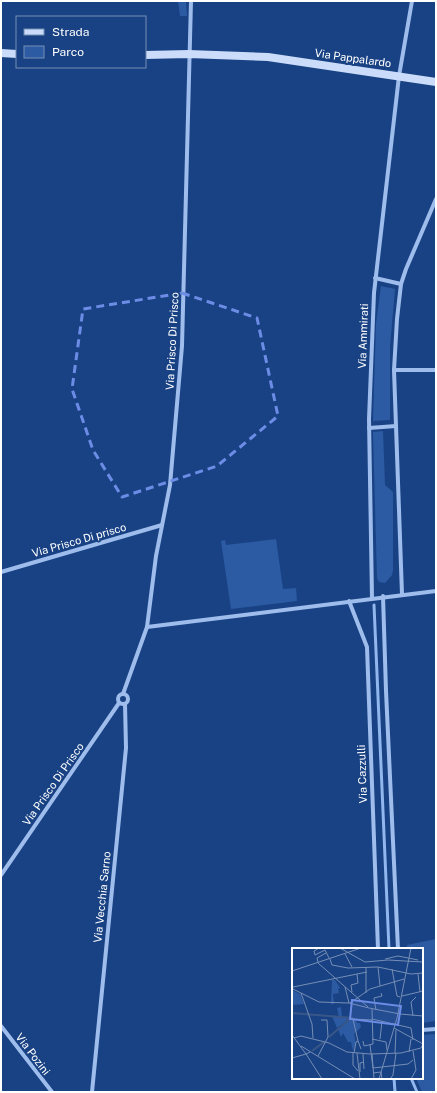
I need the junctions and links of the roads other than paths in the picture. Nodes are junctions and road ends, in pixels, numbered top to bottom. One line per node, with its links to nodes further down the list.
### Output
1 (191, 1): 5 (street, Via Prisco Di Prisco)
2 (412, 1): 7 (street, Via Ammirati)
3 (1, 53): 4 (main road)
4 (16, 54)
5 (189, 54): 6 (main road, Via Pappalardo); 7 (main road, Via Pappalardo); 16 (street, Via Prisco Di Prisco)
6 (146, 55)
7 (399, 76): 8 (main road, Via Pappalardo); 10 (street, Via Ammirati)
8 (436, 82)
9 (436, 199): 11 (street)
10 (375, 278): 11 (street); 15 (street, Via Ammirati)
11 (401, 284): 12 (street)
12 (394, 370): 13 (street); 14 (street)
13 (436, 370)
14 (396, 426): 15 (street); 19 (street)
15 (370, 428): 21 (street, Via Ammirati)
16 (162, 525): 17 (street, Via Prisco Di prisco); 23 (street, Via Prisco Di Prisco)
17 (1, 572)
18 (436, 590): 19 (street)
19 (402, 594): 20 (street)
20 (383, 596): 21 (street); 29 (street)
21 (372, 598): 22 (street)
22 (349, 601): 23 (street); 28 (street, Via Cazzulli)
23 (147, 627): 24 (street, Via Prisco Di Prisco)
24 (123, 694): 25 (street); 26 (street)
25 (119, 703): 26 (street); 27 (street, Via Prisco Di Prisco)
26 (125, 704): 34 (street, Via Vecchia Sarno)
27 (1, 875)
28 (378, 948)
29 (398, 948)
30 (1, 1026): 33 (street, Via Pozini)
31 (436, 1028): 32 (street)
32 (423, 1030)
33 (52, 1092)
34 (92, 1092)

